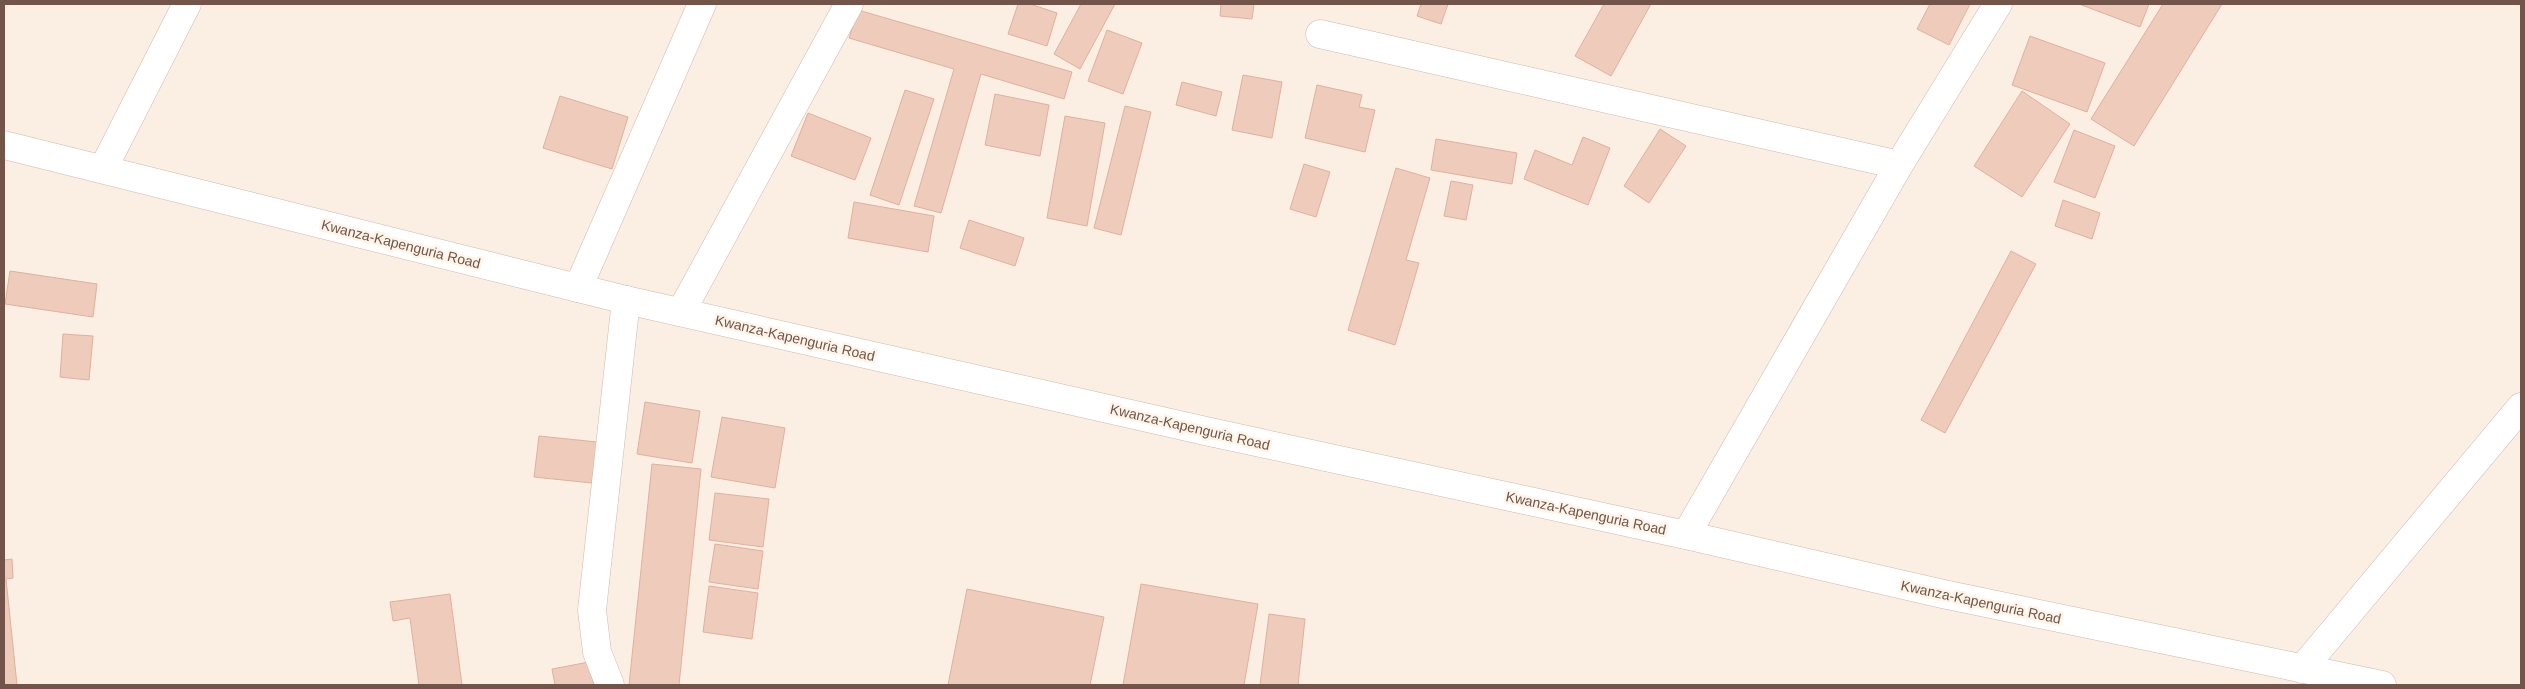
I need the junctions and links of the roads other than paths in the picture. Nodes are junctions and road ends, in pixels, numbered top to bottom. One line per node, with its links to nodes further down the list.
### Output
1 (187, 4): 8 (street)
2 (702, 4): 9 (street)
3 (849, 4): 11 (street)
4 (1998, 4): 7 (street)
5 (1320, 34): 7 (street)
6 (4, 145): 8 (street, Kwanza-Kapenguria Road)
7 (1899, 166): 13 (street)
8 (103, 169): 9 (street, Kwanza-Kapenguria Road)
9 (578, 288): 10 (street, Kwanza-Kapenguria Road)
10 (626, 300): 11 (street, Kwanza-Kapenguria Road); 15 (street)
11 (681, 312): 13 (street, Kwanza-Kapenguria Road)
12 (2521, 407): 14 (street)
13 (1686, 535): 14 (street, Kwanza-Kapenguria Road)
14 (2302, 669): 16 (street, Kwanza-Kapenguria Road)
15 (610, 685)
16 (2382, 685)

